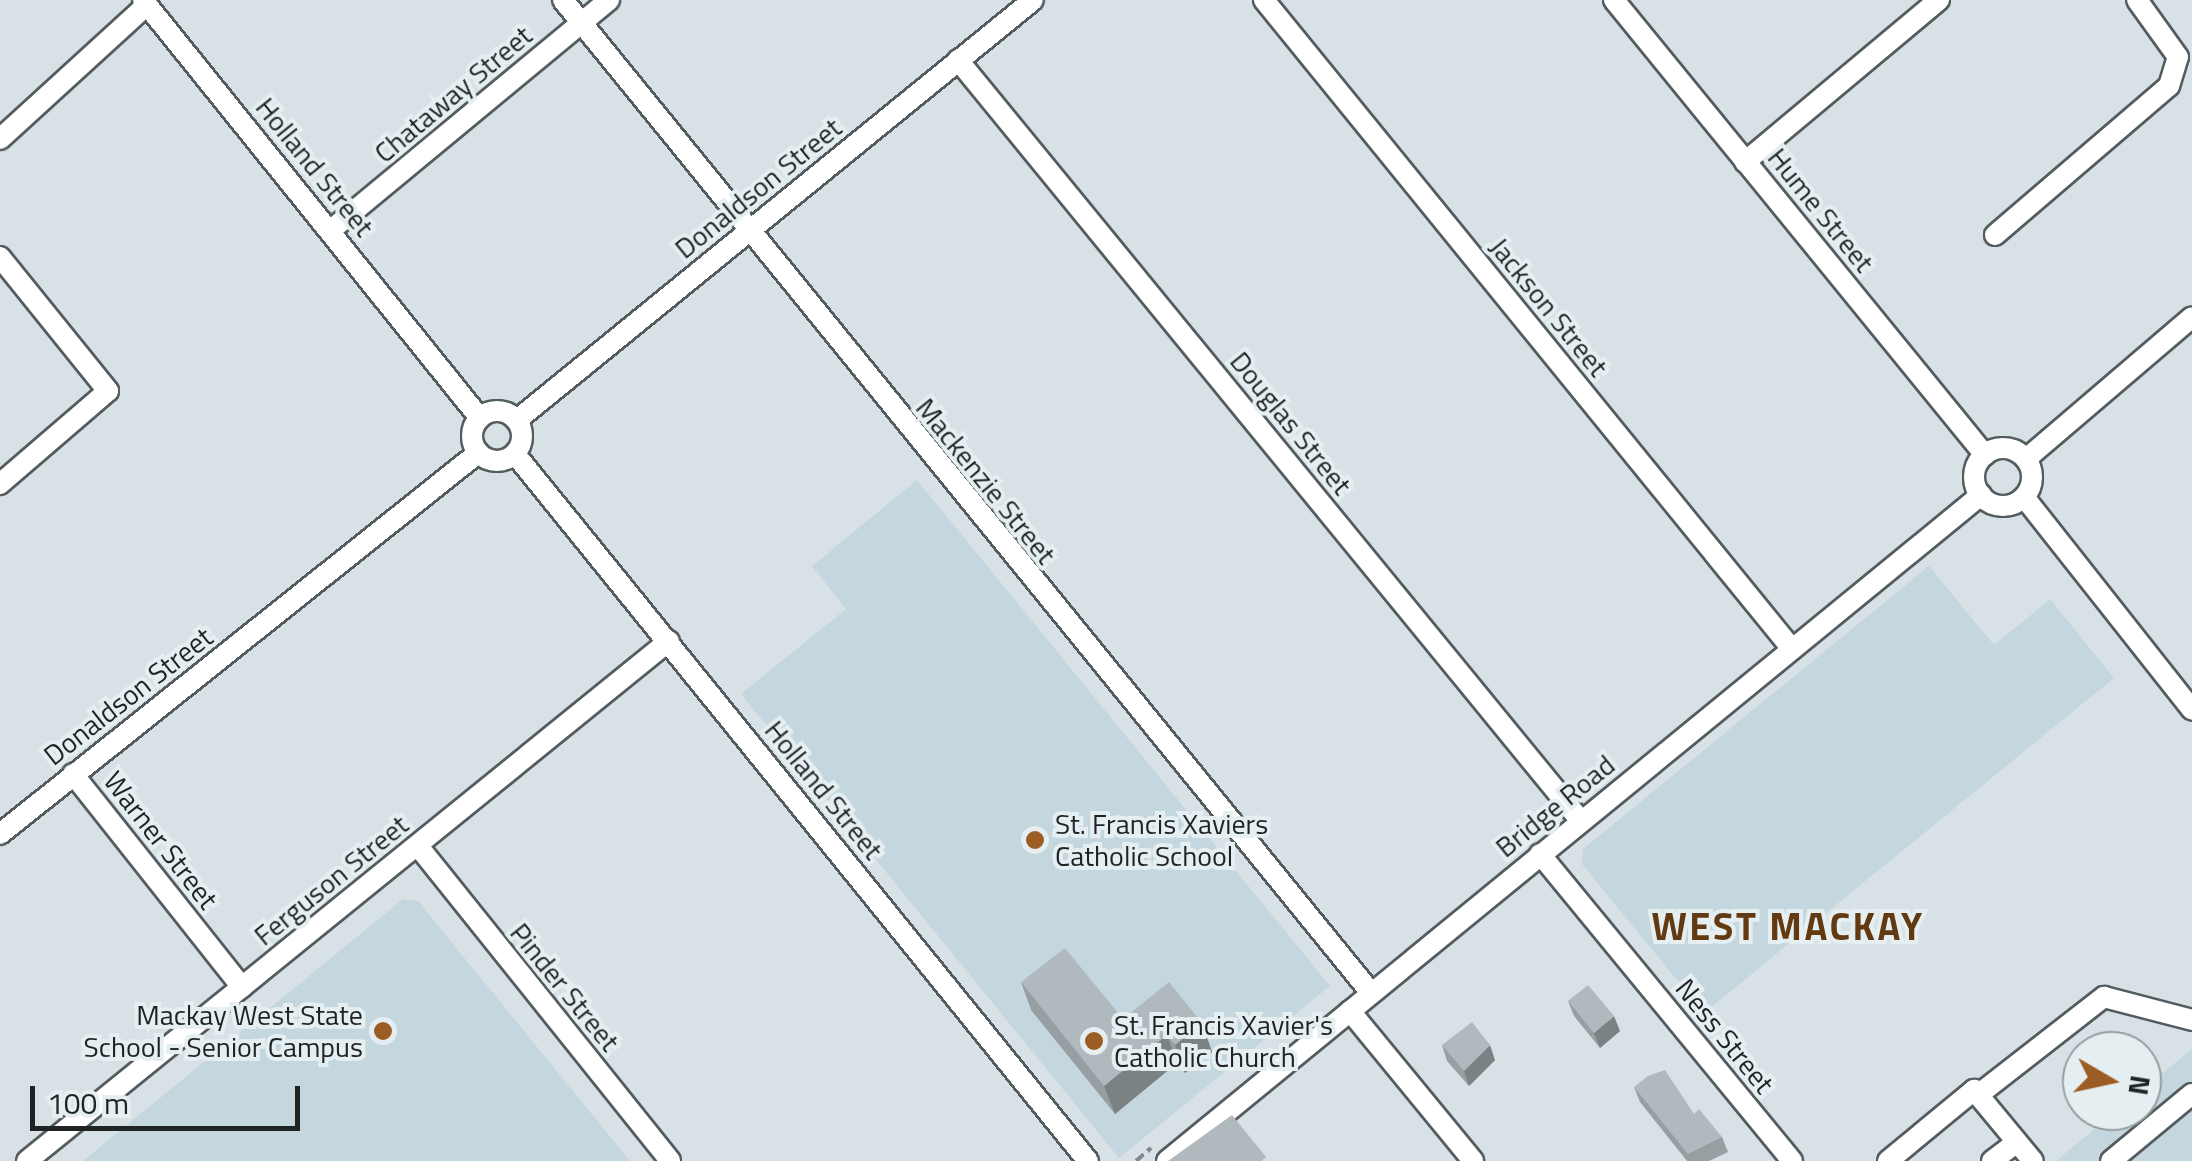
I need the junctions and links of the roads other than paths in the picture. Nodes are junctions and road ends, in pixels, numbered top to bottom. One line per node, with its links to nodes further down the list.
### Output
1 (563, 0): 9 (street, Mackenzie Street)
2 (609, 0): 9 (street, Chataway Street)
3 (1034, 0): 10 (street, Donaldson Street)
4 (1264, 0): 28 (street, Jackson Street)
5 (1614, 0): 12 (street, Hume Street)
6 (1939, 0): 12 (street)
7 (2137, 0): 15 (street)
8 (145, 2): 11 (street); 13 (street, Holland Street)
9 (582, 22): 13 (street, Chataway Street); 14 (street, Mackenzie Street)
10 (958, 60): 14 (street, Donaldson Street); 31 (street, Douglas Street)
11 (0, 139)
12 (1745, 162): 22 (street, Hume Street)
13 (331, 230): 18 (street, Holland Street)
14 (746, 232): 19 (street, Donaldson Street); 36 (street, Mackenzie Street)
15 (1995, 235)
16 (0, 258): 24 (street)
17 (2192, 317): 23 (street)
18 (479, 417): 19 (street); 20 (street)
19 (517, 420): 21 (street)
20 (478, 453): 21 (street); 30 (street, Donaldson Street)
21 (515, 454): 27 (street, Holland Street)
22 (1985, 455): 23 (street); 25 (street)
23 (2026, 459): 26 (street)
24 (0, 484)
25 (1981, 495): 26 (street); 28 (street, Bridge Road)
26 (2024, 497): 29 (street)
27 (669, 641): 33 (street, Ferguson Street); 44 (street, Holland Street)
28 (1792, 648): 31 (street, Bridge Road)
29 (2192, 710)
30 (74, 774): 32 (street, Donaldson Street); 35 (street, Warner Street)
31 (1580, 820): 34 (street, Bridge Road)
32 (0, 834)
33 (418, 846): 35 (street, Ferguson Street); 43 (street, Pinder Street)
34 (1540, 854): 36 (street, Bridge Road); 47 (street, Ness Street)
35 (242, 988): 42 (street, Ferguson Street)
36 (1371, 993): 37 (street, Bridge Road)
37 (1350, 1012): 45 (street, Bridge Road); 46 (street)
38 (2192, 1020): 40 (street)
39 (2192, 1094): 51 (street)
40 (1978, 1095): 41 (street); 48 (street)
41 (2017, 1142): 49 (street); 50 (street)
42 (27, 1161)
43 (670, 1161)
44 (1088, 1161)
45 (1166, 1161)
46 (1472, 1161)
47 (1792, 1161)
48 (1888, 1161)
49 (1992, 1161)
50 (2033, 1161)
51 (2111, 1161)

